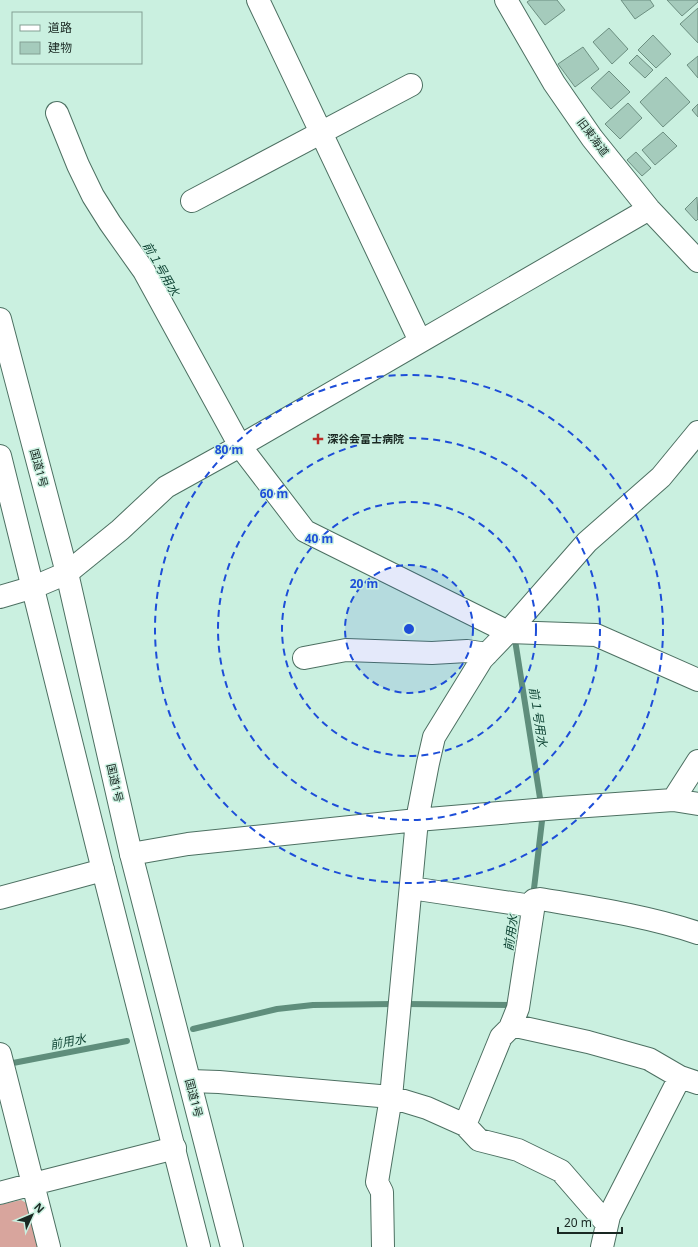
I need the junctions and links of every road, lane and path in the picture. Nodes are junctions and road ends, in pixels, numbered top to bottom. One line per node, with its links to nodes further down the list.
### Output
1 (258, 0): 5 (main road)
2 (506, 0): 7 (main road, 旧東海道)
3 (411, 85): 5 (main road)
4 (57, 113): 12 (main road)
5 (321, 132): 6 (main road); 10 (main road)
6 (192, 201)
7 (649, 209): 8 (main road, 旧東海道); 10 (main road)
8 (698, 261)
9 (0, 319): 14 (main road, 国道1号)
10 (420, 341): 12 (main road)
11 (698, 432): 17 (main road)
12 (240, 446): 14 (main road); 17 (main road)
13 (0, 456): 15 (main road)
14 (67, 573): 15 (main road); 25 (main road, 国道1号)
15 (34, 587): 16 (main road); 26 (main road)
16 (0, 598)
17 (508, 632): 18 (main road); 20 (main road)
18 (487, 654): 19 (main road); 24 (main road)
19 (304, 658)
20 (698, 680)
21 (698, 761): 22 (main road)
22 (673, 800): 23 (main road); 24 (main road)
23 (698, 804)
24 (417, 820): 25 (main road); 27 (main road)
25 (131, 854): 34 (main road, 国道1号)
26 (103, 870): 28 (main road); 37 (main road)
27 (411, 888): 29 (main road); 35 (main road)
28 (0, 898)
29 (531, 905): 30 (main road); 31 (main road)
30 (698, 933)
31 (511, 1025): 33 (main road); 36 (main road)
32 (0, 1054): 38 (main road)
33 (689, 1080): 40 (main road)
34 (190, 1081): 35 (main road); 43 (main road, 国道1号)
35 (391, 1097): 36 (main road); 44 (main road)
36 (465, 1125): 40 (main road)
37 (175, 1148): 38 (main road); 42 (main road)
38 (33, 1184): 39 (main road); 41 (main road)
39 (0, 1193)
40 (607, 1224): 45 (main road)
41 (49, 1247)
42 (199, 1247)
43 (232, 1247)
44 (383, 1247)
45 (602, 1247)

